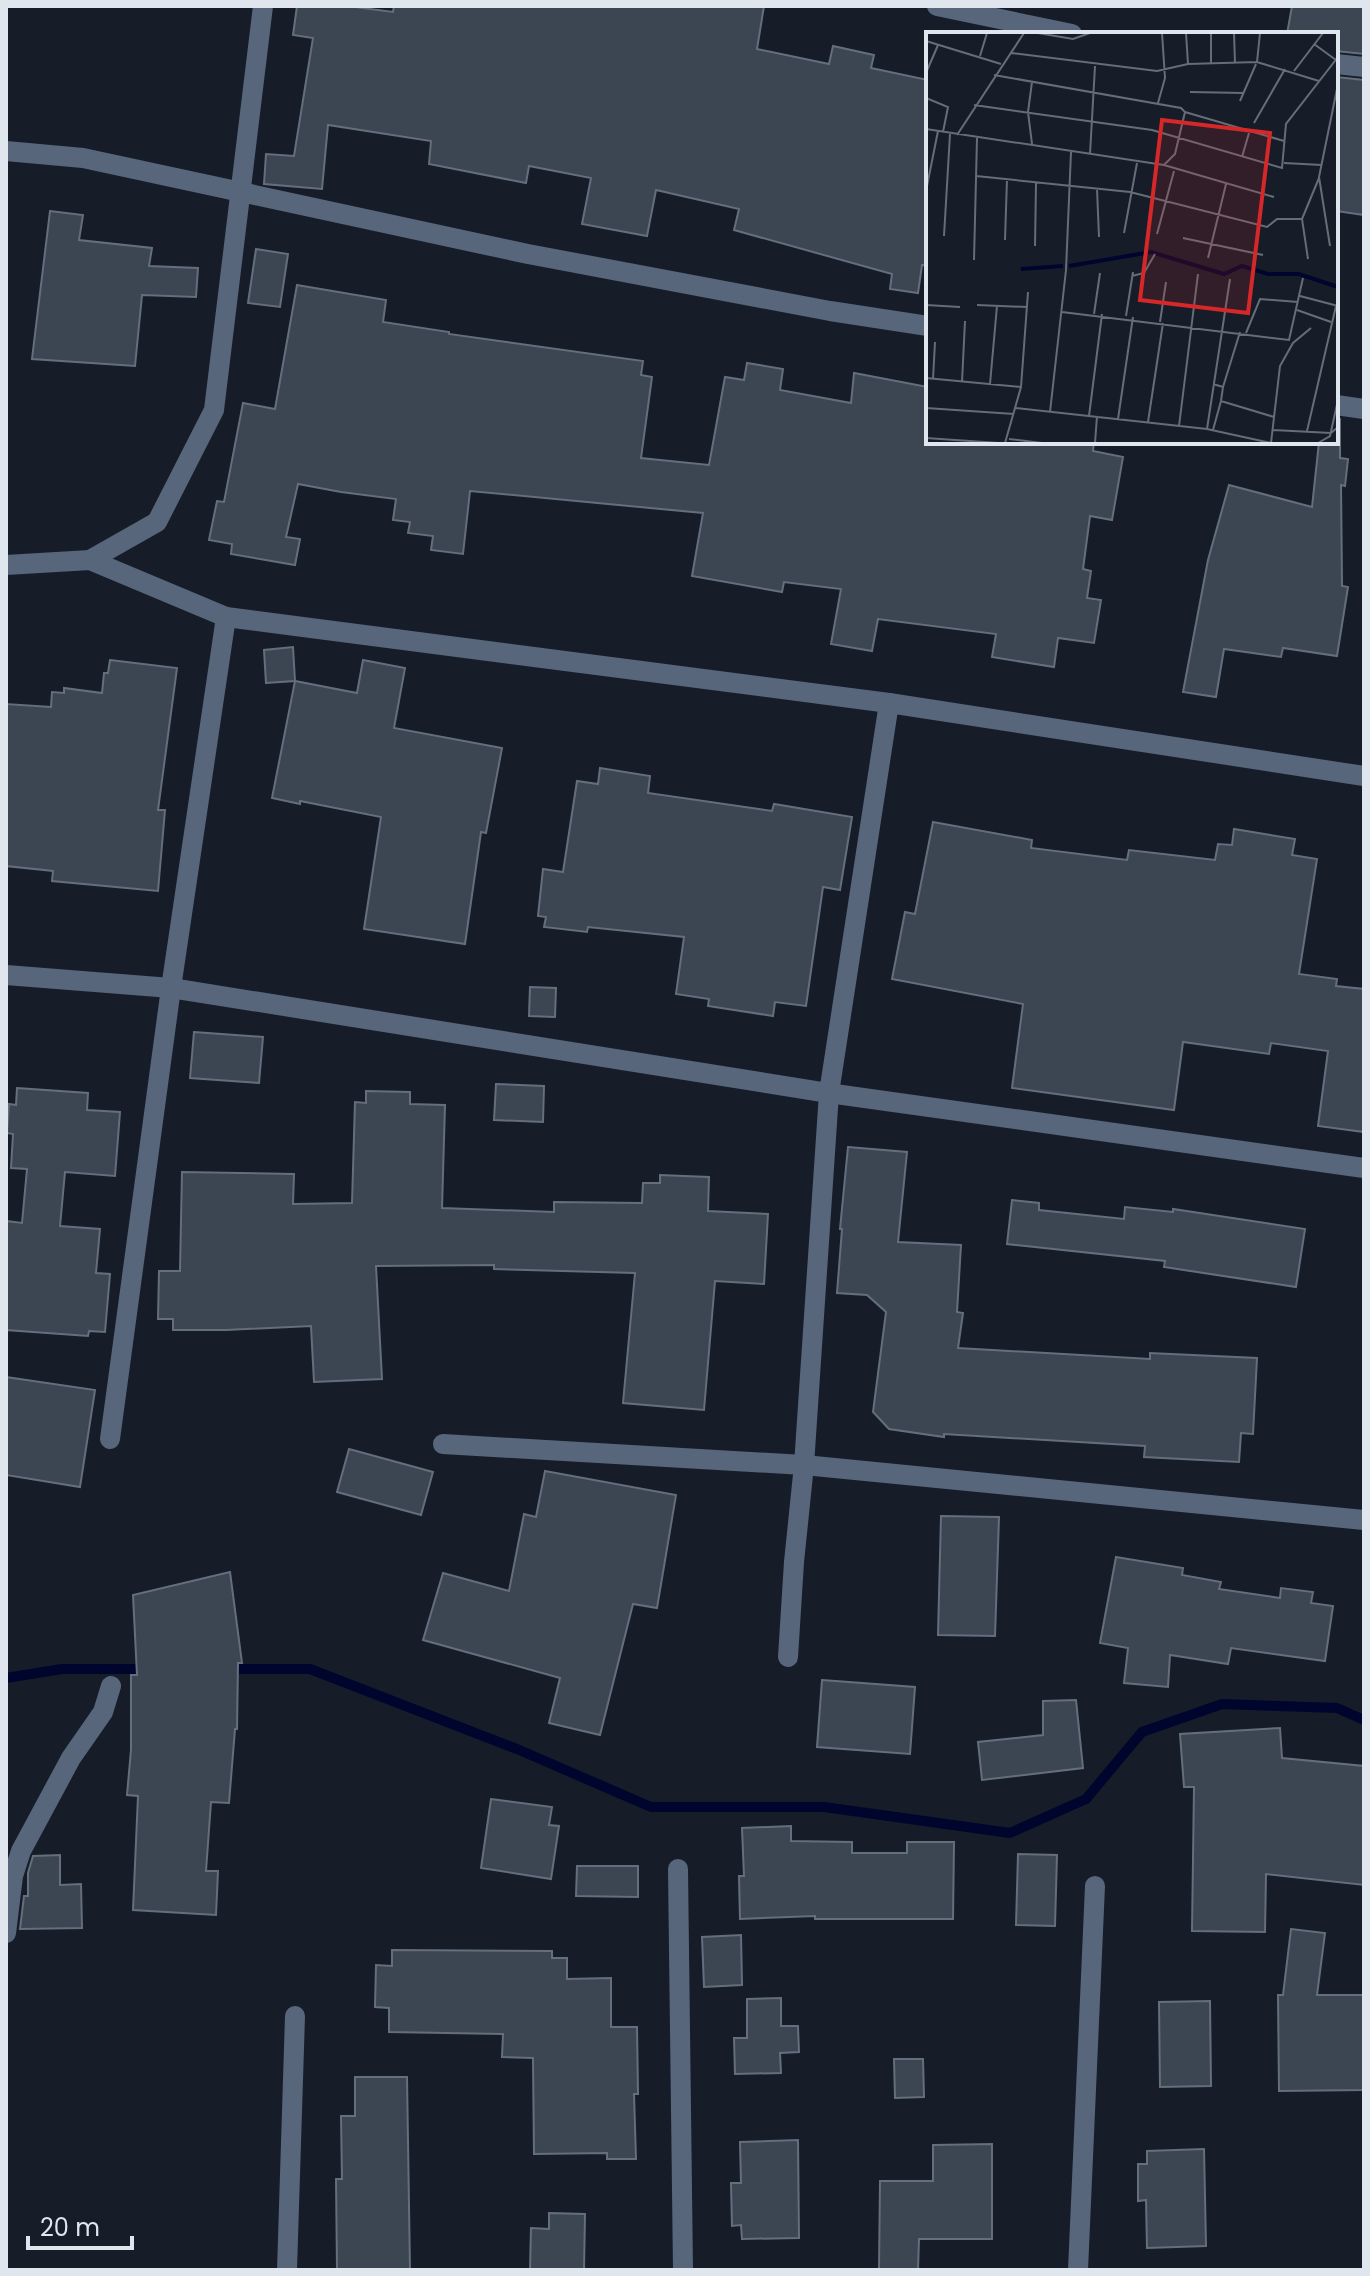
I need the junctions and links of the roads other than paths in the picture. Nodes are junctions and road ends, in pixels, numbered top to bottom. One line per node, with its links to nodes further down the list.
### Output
1 (263, 6): 7 (street)
2 (937, 6): 3 (street)
3 (1062, 32)
4 (1338, 64): 5 (street)
5 (1364, 67)
6 (6, 151): 7 (street)
7 (242, 193): 8 (street); 11 (street)
8 (926, 326)
9 (1338, 405): 10 (street)
10 (1364, 409)
11 (90, 560): 12 (street); 13 (street)
12 (6, 565)
13 (226, 617): 14 (street); 17 (street)
14 (889, 703): 15 (street); 18 (street)
15 (1364, 776)
16 (6, 975): 17 (street)
17 (171, 988): 18 (street); 20 (street)
18 (829, 1093): 19 (street); 22 (street)
19 (1364, 1168)
20 (110, 1439)
21 (443, 1444): 22 (street)
22 (804, 1465): 23 (street); 24 (street)
23 (1364, 1520)
24 (788, 1657)
25 (111, 1686): 28 (street)
26 (678, 1869): 31 (street)
27 (1095, 1886): 32 (street)
28 (6, 1933)
29 (295, 2016): 30 (street)
30 (287, 2270)
31 (683, 2270)
32 (1078, 2270)

